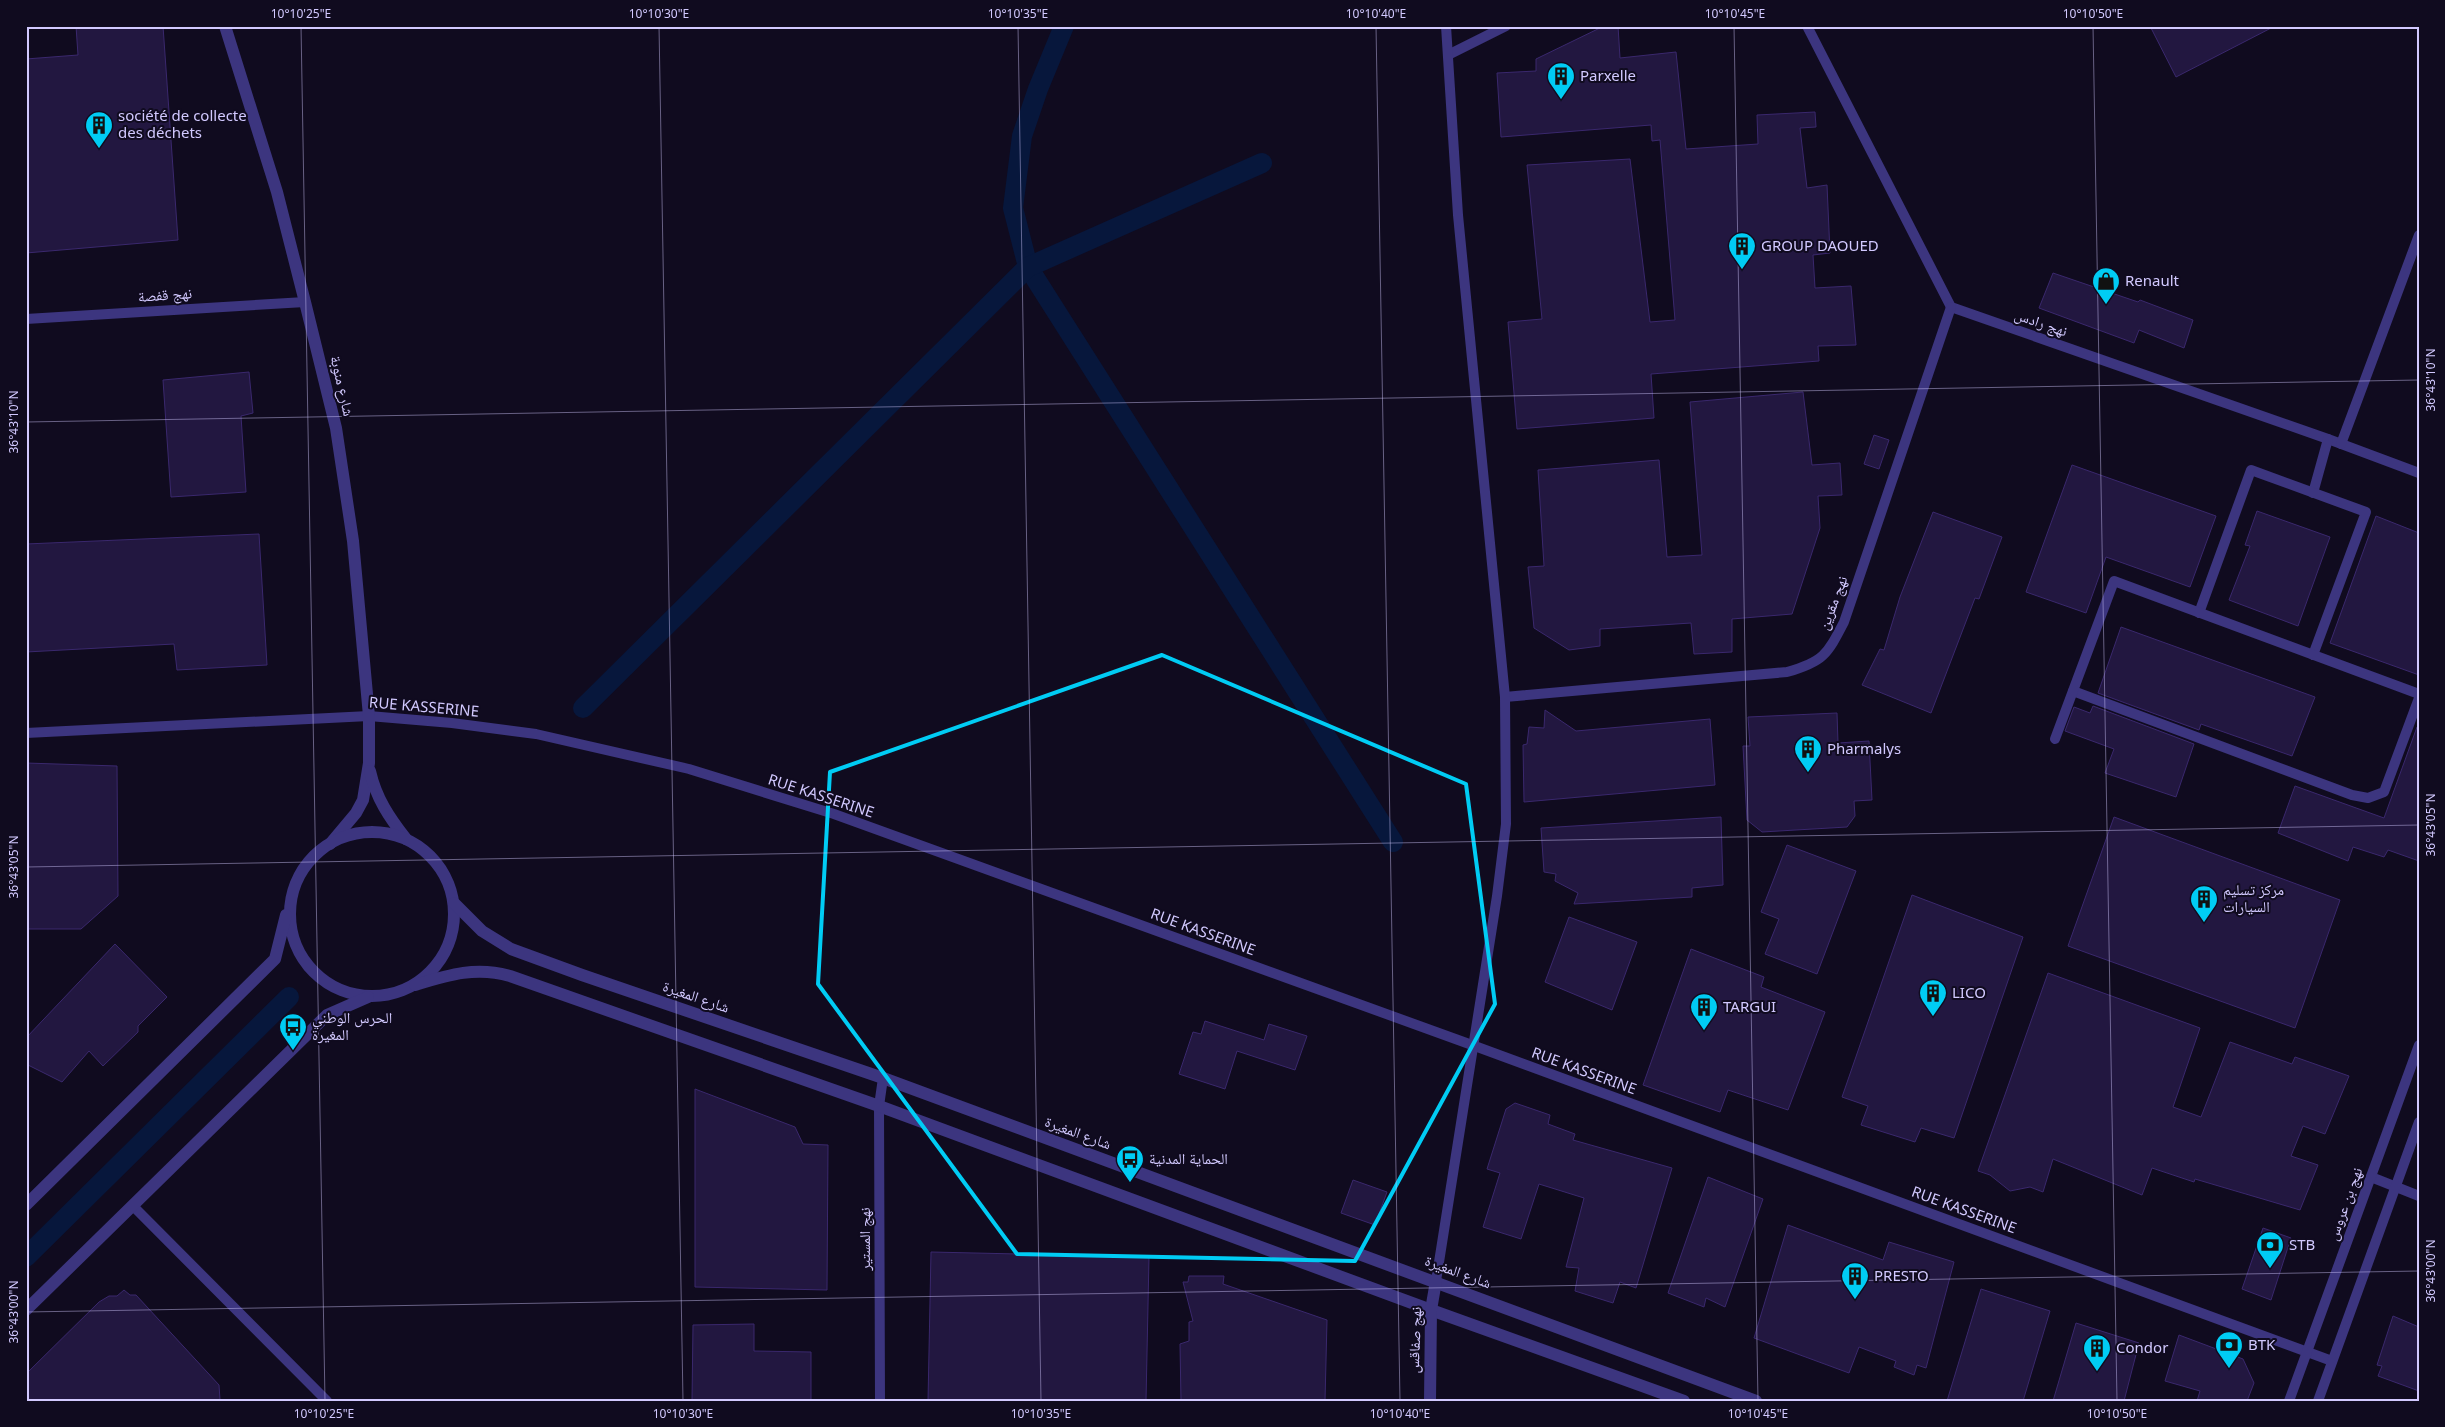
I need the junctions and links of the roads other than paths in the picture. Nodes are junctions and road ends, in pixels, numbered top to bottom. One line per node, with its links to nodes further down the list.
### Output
1 (225, 26): 7 (street, شارع منوبة)
2 (1446, 26): 5 (lane)
3 (1506, 26): 5 (lane)
4 (1807, 26): 8 (lane)
5 (1448, 55): 18 (lane)
6 (2419, 235): 11 (lane)
7 (305, 302): 9 (lane, نهج قفصة); 19 (street, شارع منوبة)
8 (1951, 308): 10 (lane, نهج رادس); 18 (lane, نهج مقرين)
9 (26, 319)
10 (2328, 439): 11 (lane, نهج رادس); 13 (lane)
11 (2341, 444): 12 (lane, نهج رادس)
12 (2419, 473)
13 (2313, 493): 14 (lane); 15 (lane)
14 (2199, 612): 15 (lane); 16 (lane)
15 (2313, 655): 17 (lane)
16 (2073, 691): 17 (lane); 21 (lane)
17 (2419, 696)
18 (1505, 697): 29 (lane)
19 (368, 716): 20 (lane, RUE KASSERINE); 22 (street, شارع منوبة); 29 (lane, RUE KASSERINE)
20 (26, 733)
21 (2055, 739)
22 (369, 764): 23 (street); 24 (street)
23 (406, 839): 24 (street); 26 (street)
24 (330, 844): 25 (street)
25 (292, 893): 28 (street); 37 (street)
26 (454, 903): 27 (street); 31 (street, شارع المغيرة)
27 (415, 985): 28 (street); 32 (street)
28 (368, 997): 38 (street)
29 (1472, 1045): 39 (lane); 42 (lane, RUE KASSERINE)
30 (2419, 1045): 34 (lane, نهج بن عروس)
31 (883, 1078): 32 (lane, نهج المستير); 39 (street, شارع المغيرة)
32 (880, 1106): 41 (street); 45 (lane, نهج المستير)
33 (2419, 1122): 35 (lane)
34 (2370, 1177): 35 (lane); 42 (lane, نهج بن عروس)
35 (2395, 1186): 36 (lane); 43 (lane)
36 (2419, 1196)
37 (26, 1205)
38 (133, 1206): 40 (street); 44 (lane)
39 (1436, 1281): 41 (street, نهج صفاقس); 48 (street, شارع المغيرة)
40 (26, 1310)
41 (1431, 1310): 46 (street, نهج صفاقس); 47 (street)
42 (2307, 1352): 43 (lane, RUE KASSERINE); 49 (lane, نهج بن عروس)
43 (2332, 1361): 50 (lane)
44 (327, 1401)
45 (880, 1401)
46 (1430, 1401)
47 (1684, 1401)
48 (1756, 1401)
49 (2289, 1401)
50 (2318, 1401)

